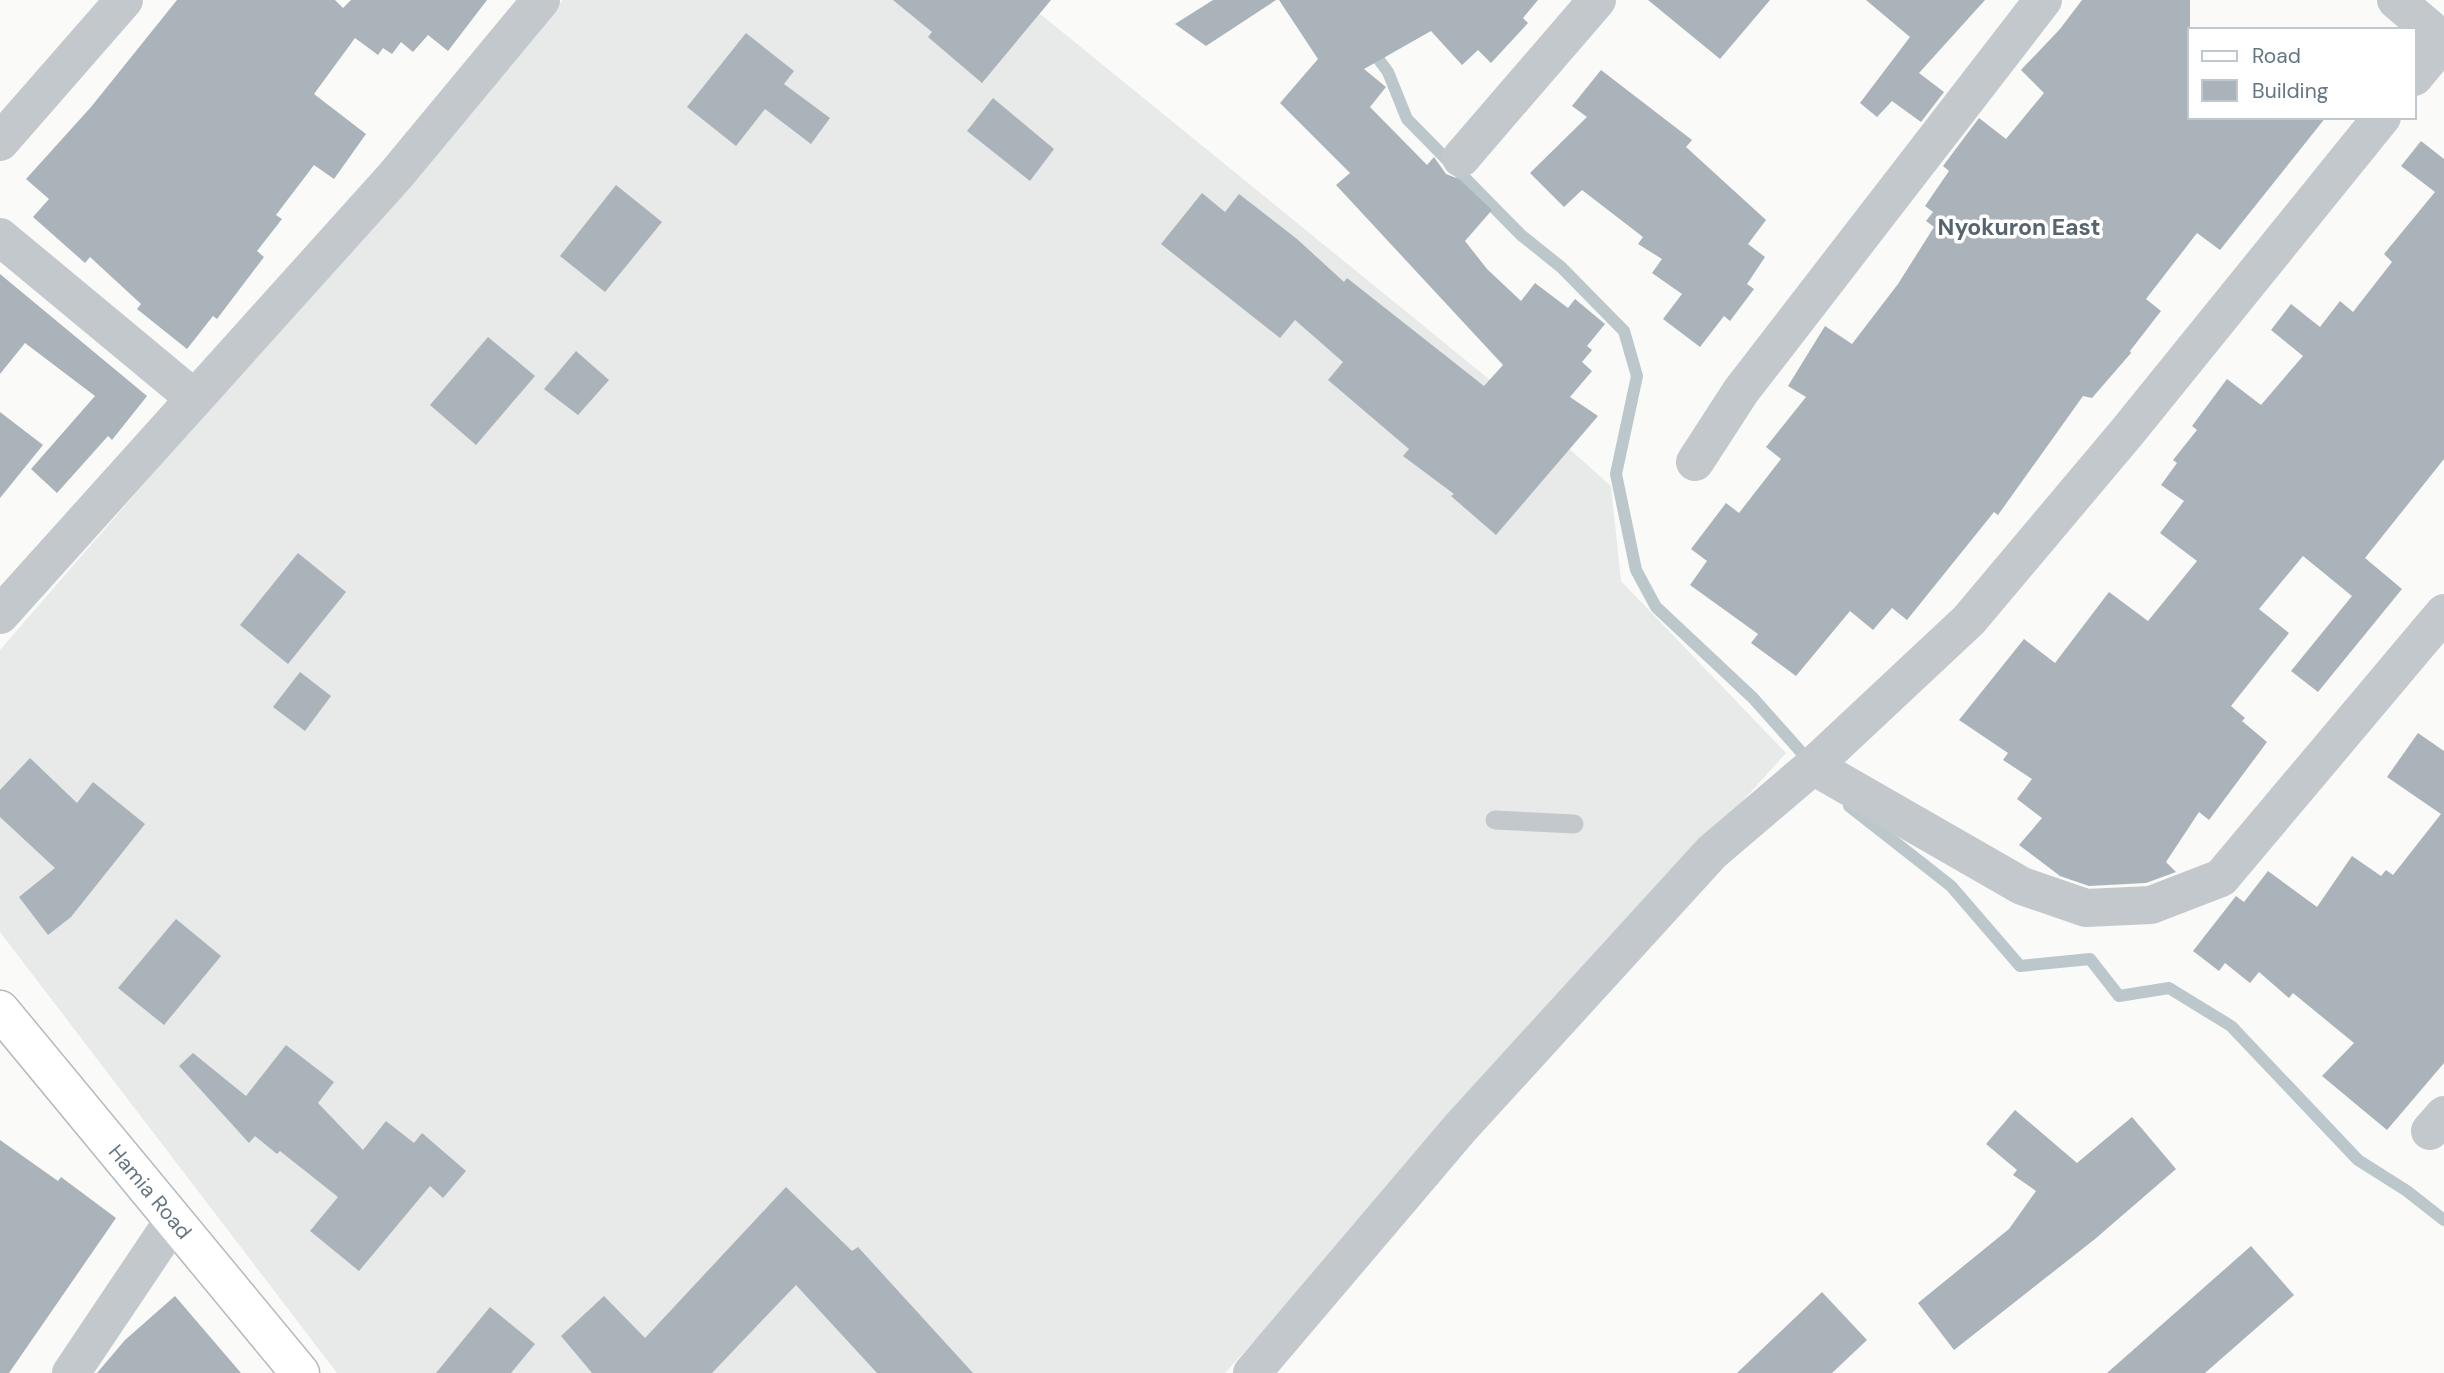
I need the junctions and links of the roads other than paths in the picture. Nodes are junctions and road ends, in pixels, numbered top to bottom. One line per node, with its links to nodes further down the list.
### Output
1 (124, 0): 9 (street)
2 (541, 0): 12 (street)
3 (1597, 0): 10 (street)
4 (2043, 0): 13 (street)
5 (2396, 0): 6 (street)
6 (2444, 41): 7 (street)
7 (2416, 75)
8 (2380, 119): 16 (street)
9 (0, 142)
10 (1461, 158)
11 (0, 237): 12 (street)
12 (194, 398): 15 (street)
13 (1695, 462)
14 (2444, 614): 16 (street)
15 (0, 615)
16 (1801, 776): 23 (street)
17 (1495, 820): 18 (lane)
18 (1574, 824)
19 (0, 1010): 20 (main road, Hamia Road)
20 (173, 1221): 21 (street); 22 (main road, Hamia Road)
21 (71, 1373)
22 (300, 1373)
23 (1252, 1373)

